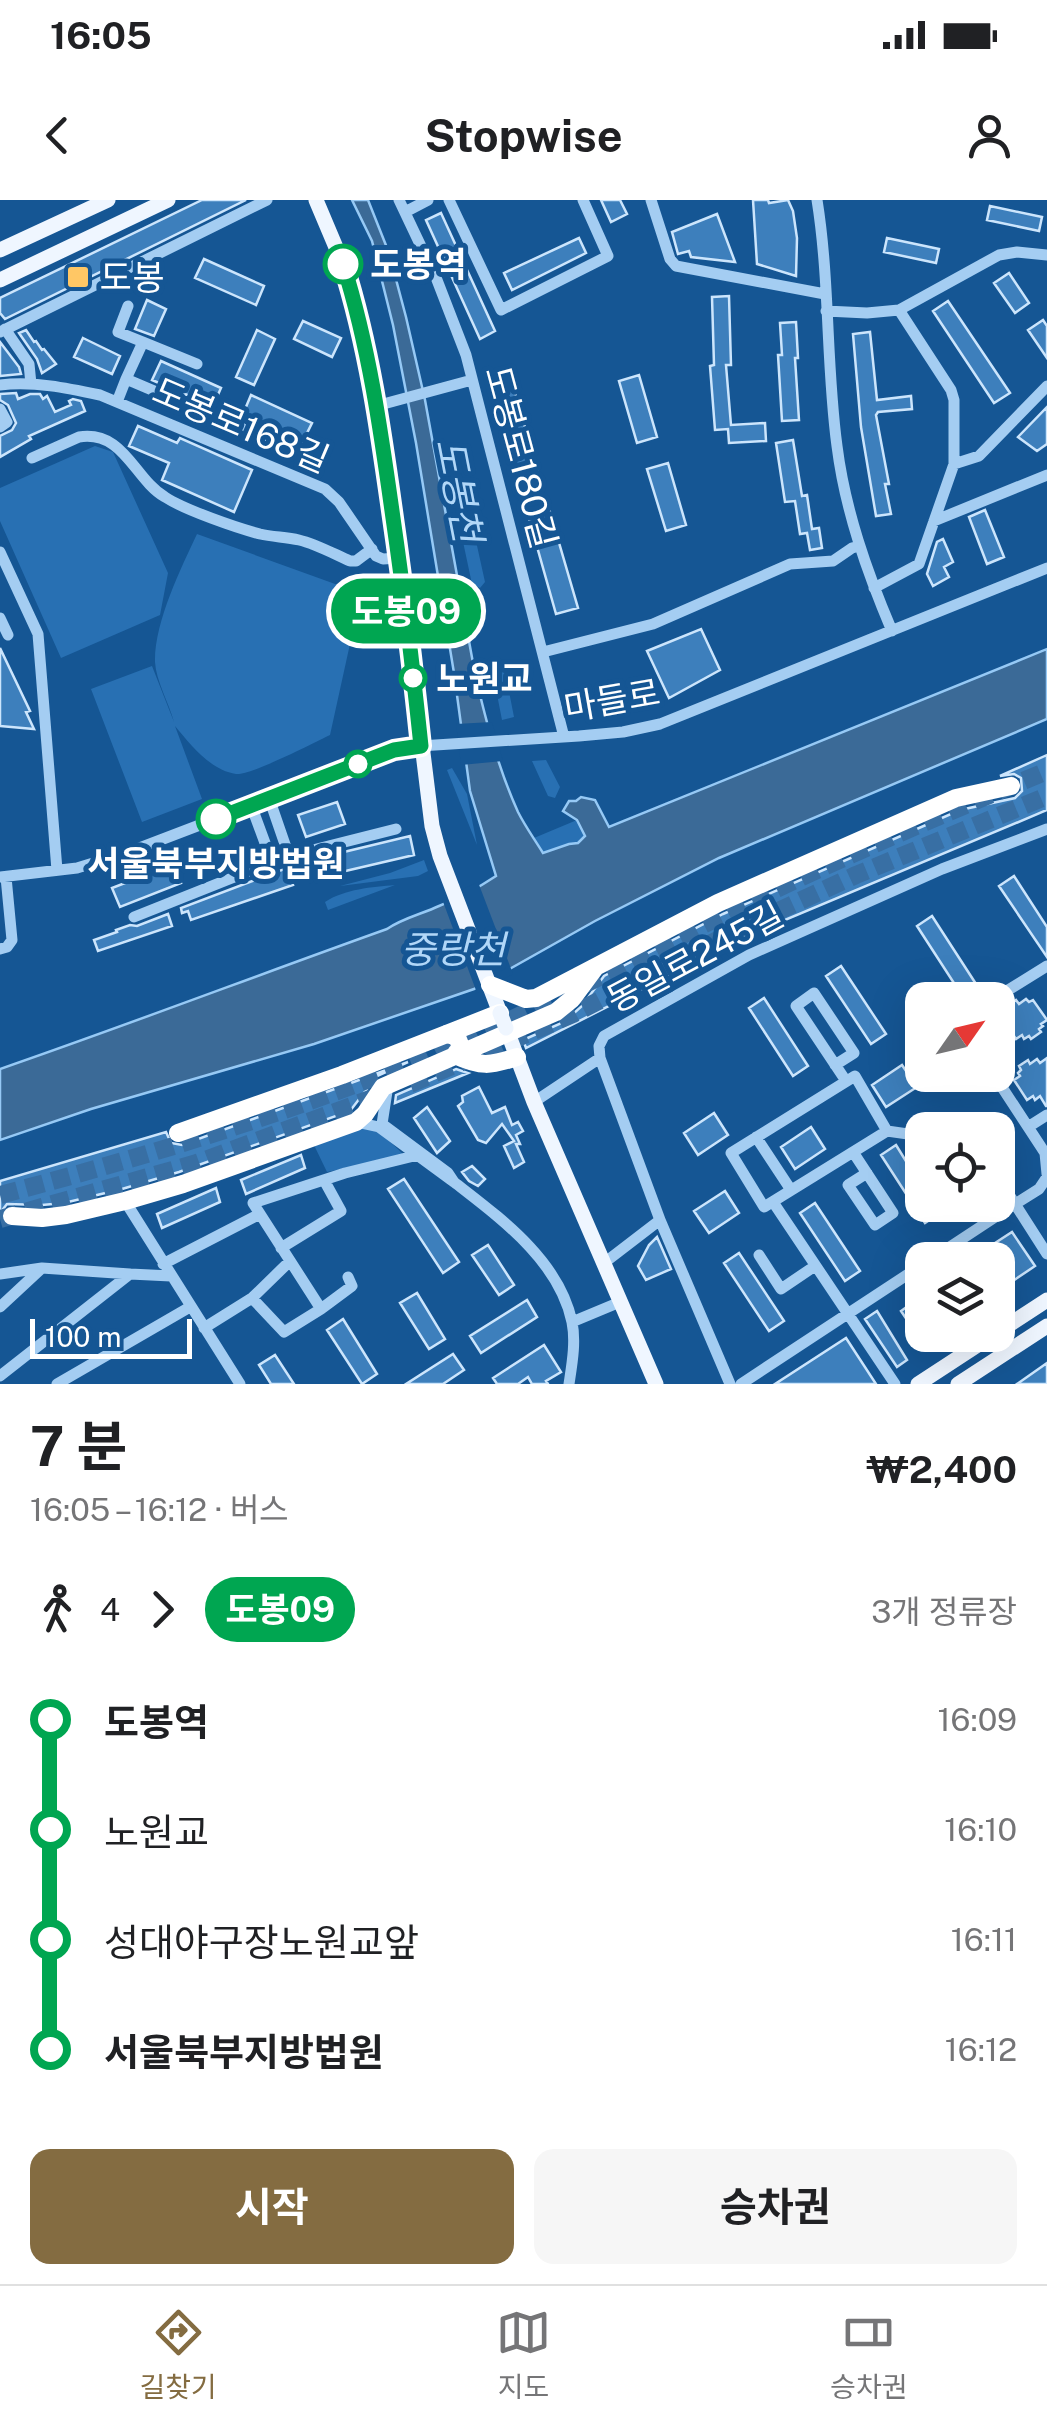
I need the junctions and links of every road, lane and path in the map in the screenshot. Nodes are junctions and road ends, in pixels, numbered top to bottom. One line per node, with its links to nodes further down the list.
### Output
1 (108, 200): 13 (main road)
2 (122, 200): 13 (street)
3 (152, 200): 15 (street)
4 (168, 200): 15 (main road)
5 (266, 200): 20 (street)
6 (316, 200): 29 (main road)
7 (428, 200): 12 (street)
8 (582, 200): 11 (street)
9 (651, 200): 16 (street)
10 (817, 200): 16 (street)
11 (454, 202)
12 (402, 206): 24 (street, 도봉로180길)
13 (0, 254)
14 (1047, 254): 19 (street)
15 (0, 276)
16 (825, 294): 18 (street)
17 (128, 306): 21 (street)
18 (826, 310): 19 (street); 37 (street)
19 (899, 310): 34 (street)
20 (3, 330): 25 (street)
21 (143, 342): 22 (street); 23 (street)
22 (197, 364)
23 (126, 379): 28 (street); 32 (street)
24 (468, 382): 29 (street); 46 (street, 도봉로180길)
25 (32, 384): 26 (street, 도봉로168길); 28 (street, 도봉로168길)
26 (0, 385)
27 (1047, 386): 34 (street)
28 (116, 402): 38 (street, 도봉로168길)
29 (384, 404): 40 (main road)
30 (0, 408): 31 (street)
31 (0, 428)
32 (300, 453)
33 (32, 458): 38 (street)
34 (954, 464): 36 (street)
35 (1047, 475): 36 (street)
36 (934, 520): 42 (street)
37 (860, 546): 42 (street); 46 (street)
38 (372, 550): 40 (street)
39 (0, 552): 56 (street)
40 (399, 558): 48 (main road)
41 (1047, 568): 44 (street, 마들로)
42 (874, 588): 44 (street)
43 (0, 618): 45 (street)
44 (892, 631): 47 (street, 마들로)
45 (8, 635)
46 (543, 652): 47 (street, 도봉로180길)
47 (564, 737): 48 (street, 마들로)
48 (421, 746): 50 (street, 마들로); 62 (main road)
49 (1010, 786): 61 (highway)
50 (269, 798): 51 (street, 마들로); 54 (street)
51 (251, 805): 55 (street); 56 (street, 마들로)
52 (396, 829): 54 (street)
53 (1047, 829): 67 (street, 동일로245길)
54 (289, 856): 55 (street)
55 (272, 862): 58 (street)
56 (58, 870): 57 (street, 마들로)
57 (3, 877): 59 (street)
58 (134, 917)
59 (0, 949)
60 (1047, 966): 63 (street)
61 (593, 972): 62 (highway); 64 (highway)
62 (490, 986): 64 (main road)
63 (1015, 986)
64 (505, 1025): 65 (highway); 66 (main road)
65 (454, 1045): 66 (highway); 70 (highway); 77 (highway)
66 (517, 1056): 72 (main road)
67 (600, 1058): 72 (street); 92 (street, 동일로245길)
68 (835, 1065): 68 (street); 69 (street)
69 (846, 1081): 76 (street); 79 (street)
70 (388, 1085): 74 (highway); 85 (street)
71 (1005, 1092): 75 (street)
72 (534, 1102): 100 (main road)
73 (1047, 1115): 75 (street)
74 (356, 1122): 81 (street); 87 (highway)
75 (1028, 1126): 83 (street)
76 (887, 1131): 78 (street); 80 (street)
77 (178, 1134)
78 (905, 1134)
79 (756, 1136): 86 (street); 88 (street)
80 (853, 1152): 82 (street); 86 (street)
81 (418, 1155): 84 (street); 85 (street)
82 (867, 1173)
83 (1047, 1176): 89 (street)
84 (324, 1180): 90 (street); 95 (street)
85 (454, 1182): 116 (street)
86 (791, 1190): 88 (street)
87 (125, 1200): 91 (highway); 99 (street)
88 (772, 1202): 101 (street)
89 (1015, 1204): 96 (street)
90 (260, 1214): 95 (street); 99 (street)
91 (12, 1216)
92 (660, 1220): 100 (street); 125 (street, 동일로245길)
93 (988, 1222): 94 (street)
94 (957, 1242)
95 (281, 1248): 98 (street)
96 (1047, 1254)
97 (759, 1255): 101 (street)
98 (290, 1262): 108 (street); 113 (street)
99 (163, 1264): 105 (street)
100 (604, 1264): 110 (main road)
101 (815, 1266): 114 (street)
102 (42, 1268): 103 (street); 104 (street); 111 (street)
103 (0, 1274)
104 (130, 1274): 105 (street); 120 (street)
105 (171, 1276): 112 (street)
106 (905, 1276): 114 (street)
107 (348, 1278): 113 (street)
108 (252, 1298): 113 (street); 118 (street)
109 (1047, 1300): 115 (main road)
110 (620, 1302): 116 (street); 124 (main road)
111 (0, 1307)
112 (190, 1307): 118 (street); 121 (street)
113 (321, 1309)
114 (848, 1314): 126 (street); 127 (street)
115 (1015, 1321)
116 (572, 1322): 123 (street)
117 (1047, 1326): 129 (main road)
118 (204, 1328): 122 (street)
119 (967, 1352): 128 (main road)
120 (0, 1376)
121 (57, 1384)
122 (240, 1384)
123 (569, 1384)
124 (656, 1384)
125 (730, 1384)
126 (740, 1384)
127 (895, 1384)
128 (918, 1384)
129 (958, 1384)

